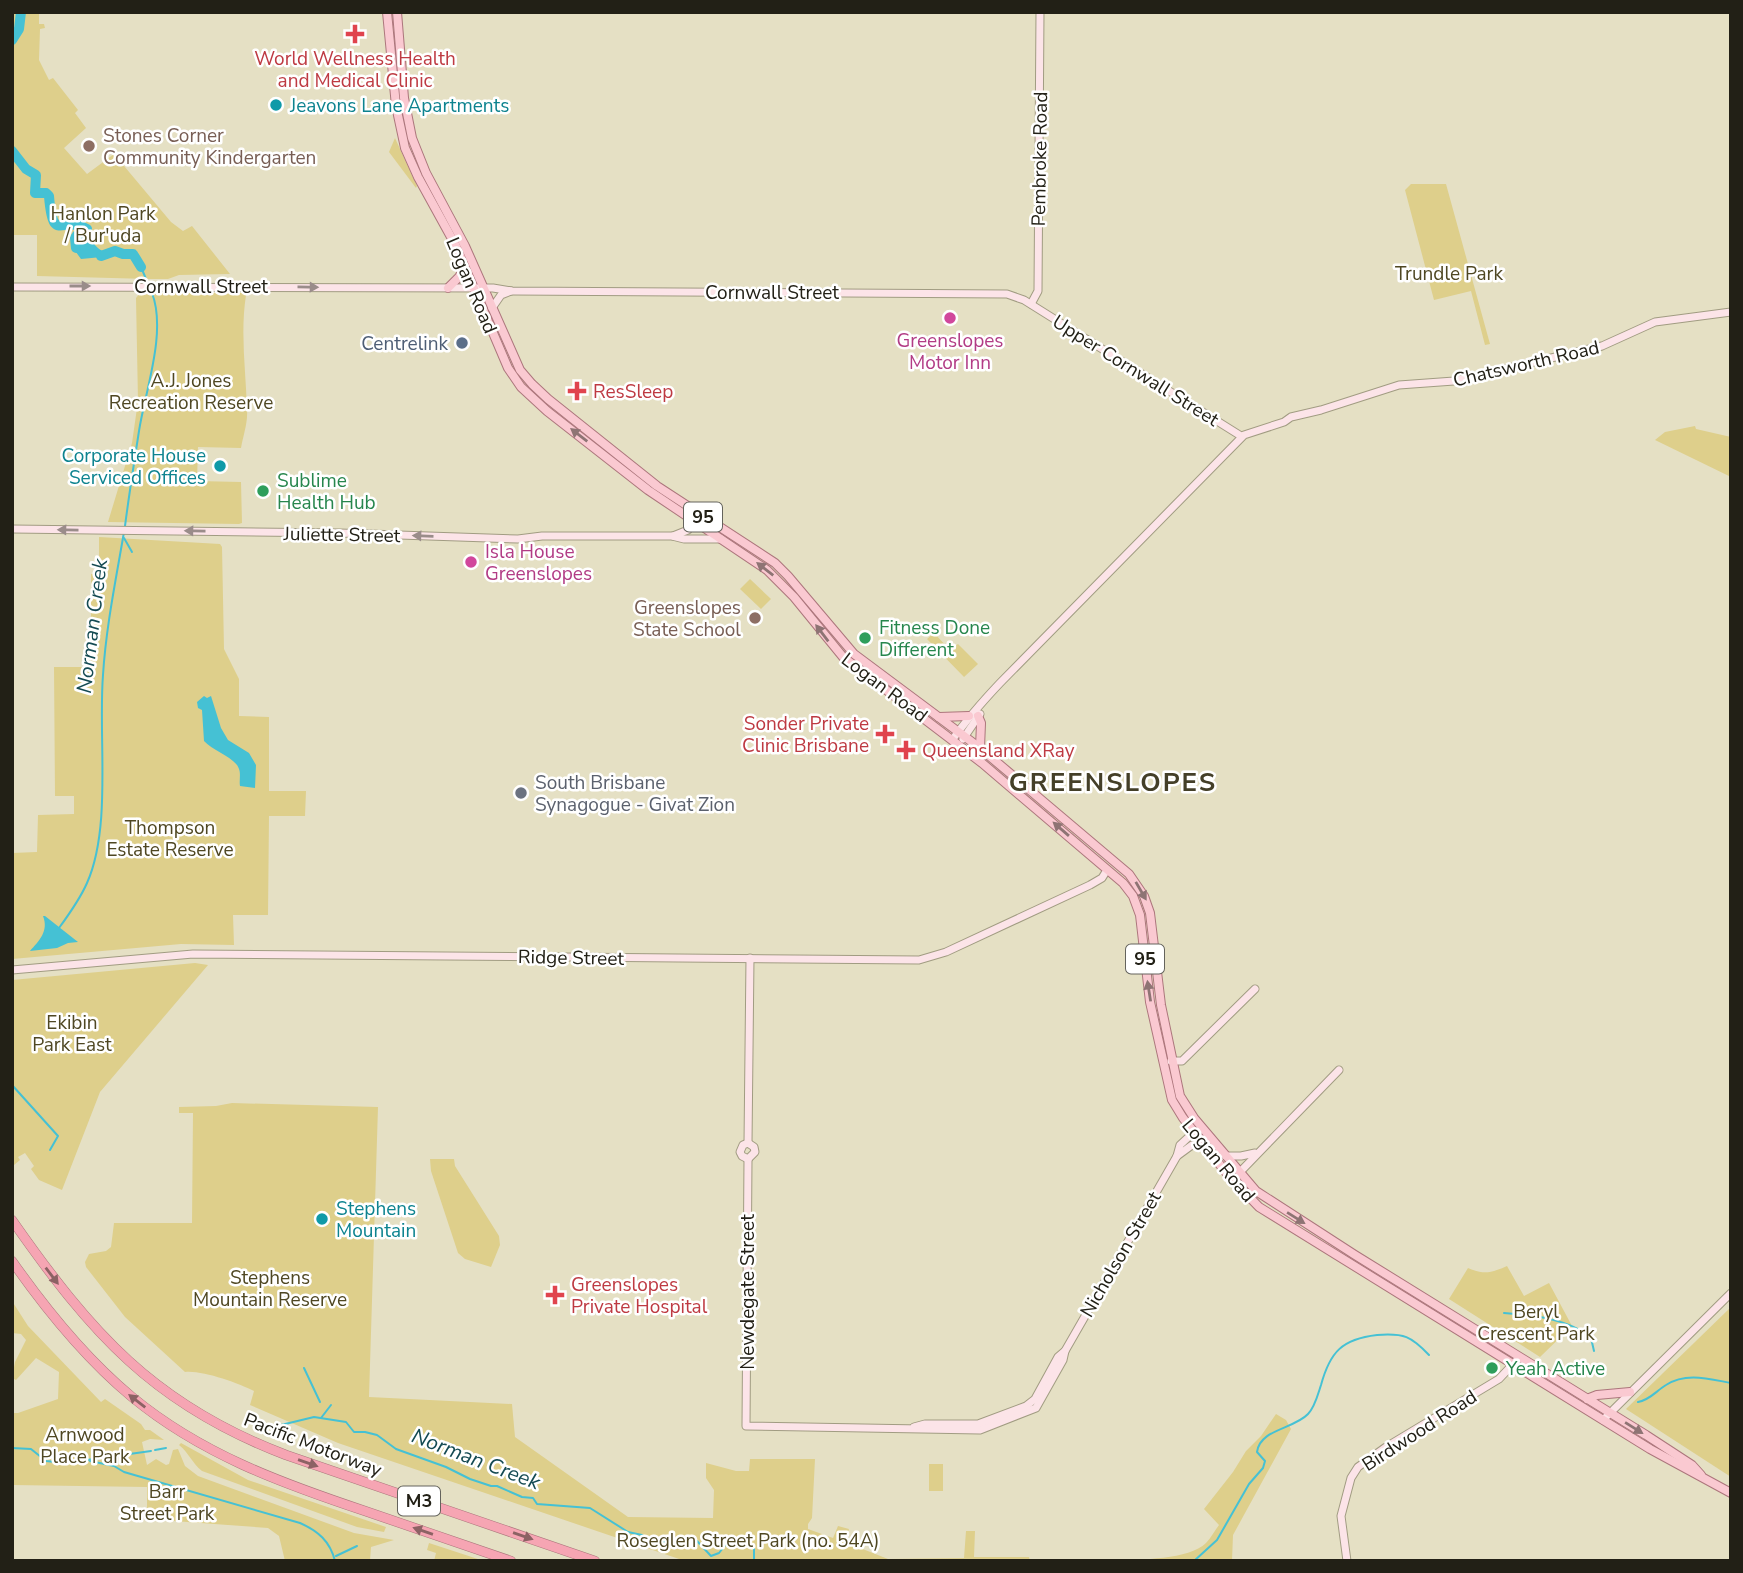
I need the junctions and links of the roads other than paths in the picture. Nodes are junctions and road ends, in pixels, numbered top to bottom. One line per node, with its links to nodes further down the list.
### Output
1 (387, 12): 4 (main road, 95)
2 (397, 12): 4 (main road, 95)
3 (1040, 12): 11 (street, Pembroke Road)
4 (403, 120): 5 (main road, Logan Road / 95); 9 (main road, Logan Road / 95)
5 (465, 267): 7 (main road); 8 (main road, Logan Road / 95)
6 (12, 287): 7 (street, Cornwall Street, one-way to 7)
7 (448, 288): 8 (street, Cornwall Street)
8 (474, 288): 9 (street); 15 (main road, Logan Road / 95, one-way to 8)
9 (484, 288): 10 (street); 12 (main road, Logan Road / 95)
10 (512, 291): 11 (street, Cornwall Street); 12 (street)
11 (1031, 304): 14 (street, Upper Cornwall Street)
12 (492, 308): 20 (main road, Logan Road / 95)
13 (1731, 312): 14 (street, Chatsworth Road)
14 (1241, 436): 19 (street, Chatsworth Road)
15 (689, 518): 17 (street); 18 (main road, Logan Road / 95)
16 (12, 529): 17 (street, Juliette Street, one-way to 16)
17 (672, 537): 18 (street, Juliette Street)
18 (722, 539): 21 (main road, Logan Road / 95, one-way to 18)
19 (974, 716): 20 (main road); 21 (street, Chatsworth Road); 22 (main road)
20 (939, 717): 21 (main road, Logan Road / 95)
21 (959, 738): 22 (main road, Logan Road / 95); 24 (main road, Logan Road / 95, one-way to 21)
22 (980, 748): 23 (main road, Logan Road / 95)
23 (1110, 857): 24 (main road); 26 (main road, Logan Road / 95, one-way to 26)
24 (1107, 870): 25 (street, Ridge Street); 27 (main road, Logan Road / 95)
25 (750, 958): 28 (street, Ridge Street); 47 (street, Newdegate Street)
26 (1156, 962): 27 (main road); 31 (main road, Logan Road / 95)
27 (1146, 963): 30 (main road, Logan Road / 95, one-way to 27)
28 (12, 970)
29 (1255, 989): 31 (street)
30 (1162, 1058): 31 (main road); 33 (main road, Logan Road / 95)
31 (1171, 1061): 33 (main road, Logan Road / 95)
32 (1339, 1070): 35 (street)
33 (1198, 1130): 34 (main road, Logan Road / 95); 36 (street, Nicholson Street); 37 (main road, Logan Road / 95)
34 (1206, 1146): 36 (street); 39 (main road, Logan Road / 95)
35 (1258, 1151): 37 (street); 38 (street)
36 (1177, 1156): 47 (street, Nicholson Street)
37 (1226, 1156): 38 (main road, Logan Road / 95)
38 (1240, 1172): 39 (main road); 43 (main road, Logan Road / 95, one-way to 43)
39 (1252, 1201): 43 (main road, Logan Road / 95)
40 (12, 1220): 50 (highway, Pacific Motorway / M3, one-way to 50)
41 (12, 1261): 49 (highway, M3, one-way to 41)
42 (1731, 1293): 44 (street)
43 (1517, 1361): 45 (main road, Logan Road / 95); 46 (main road, Logan Road / 95); 51 (street, Birdwood Road)
44 (1630, 1392): 45 (main road); 46 (street)
45 (1587, 1399): 46 (main road, Logan Road / 95)
46 (1607, 1416): 48 (main road, Logan Road / 95)
47 (746, 1426)
48 (1731, 1493)
49 (511, 1561)
50 (595, 1561)
51 (1347, 1561)

